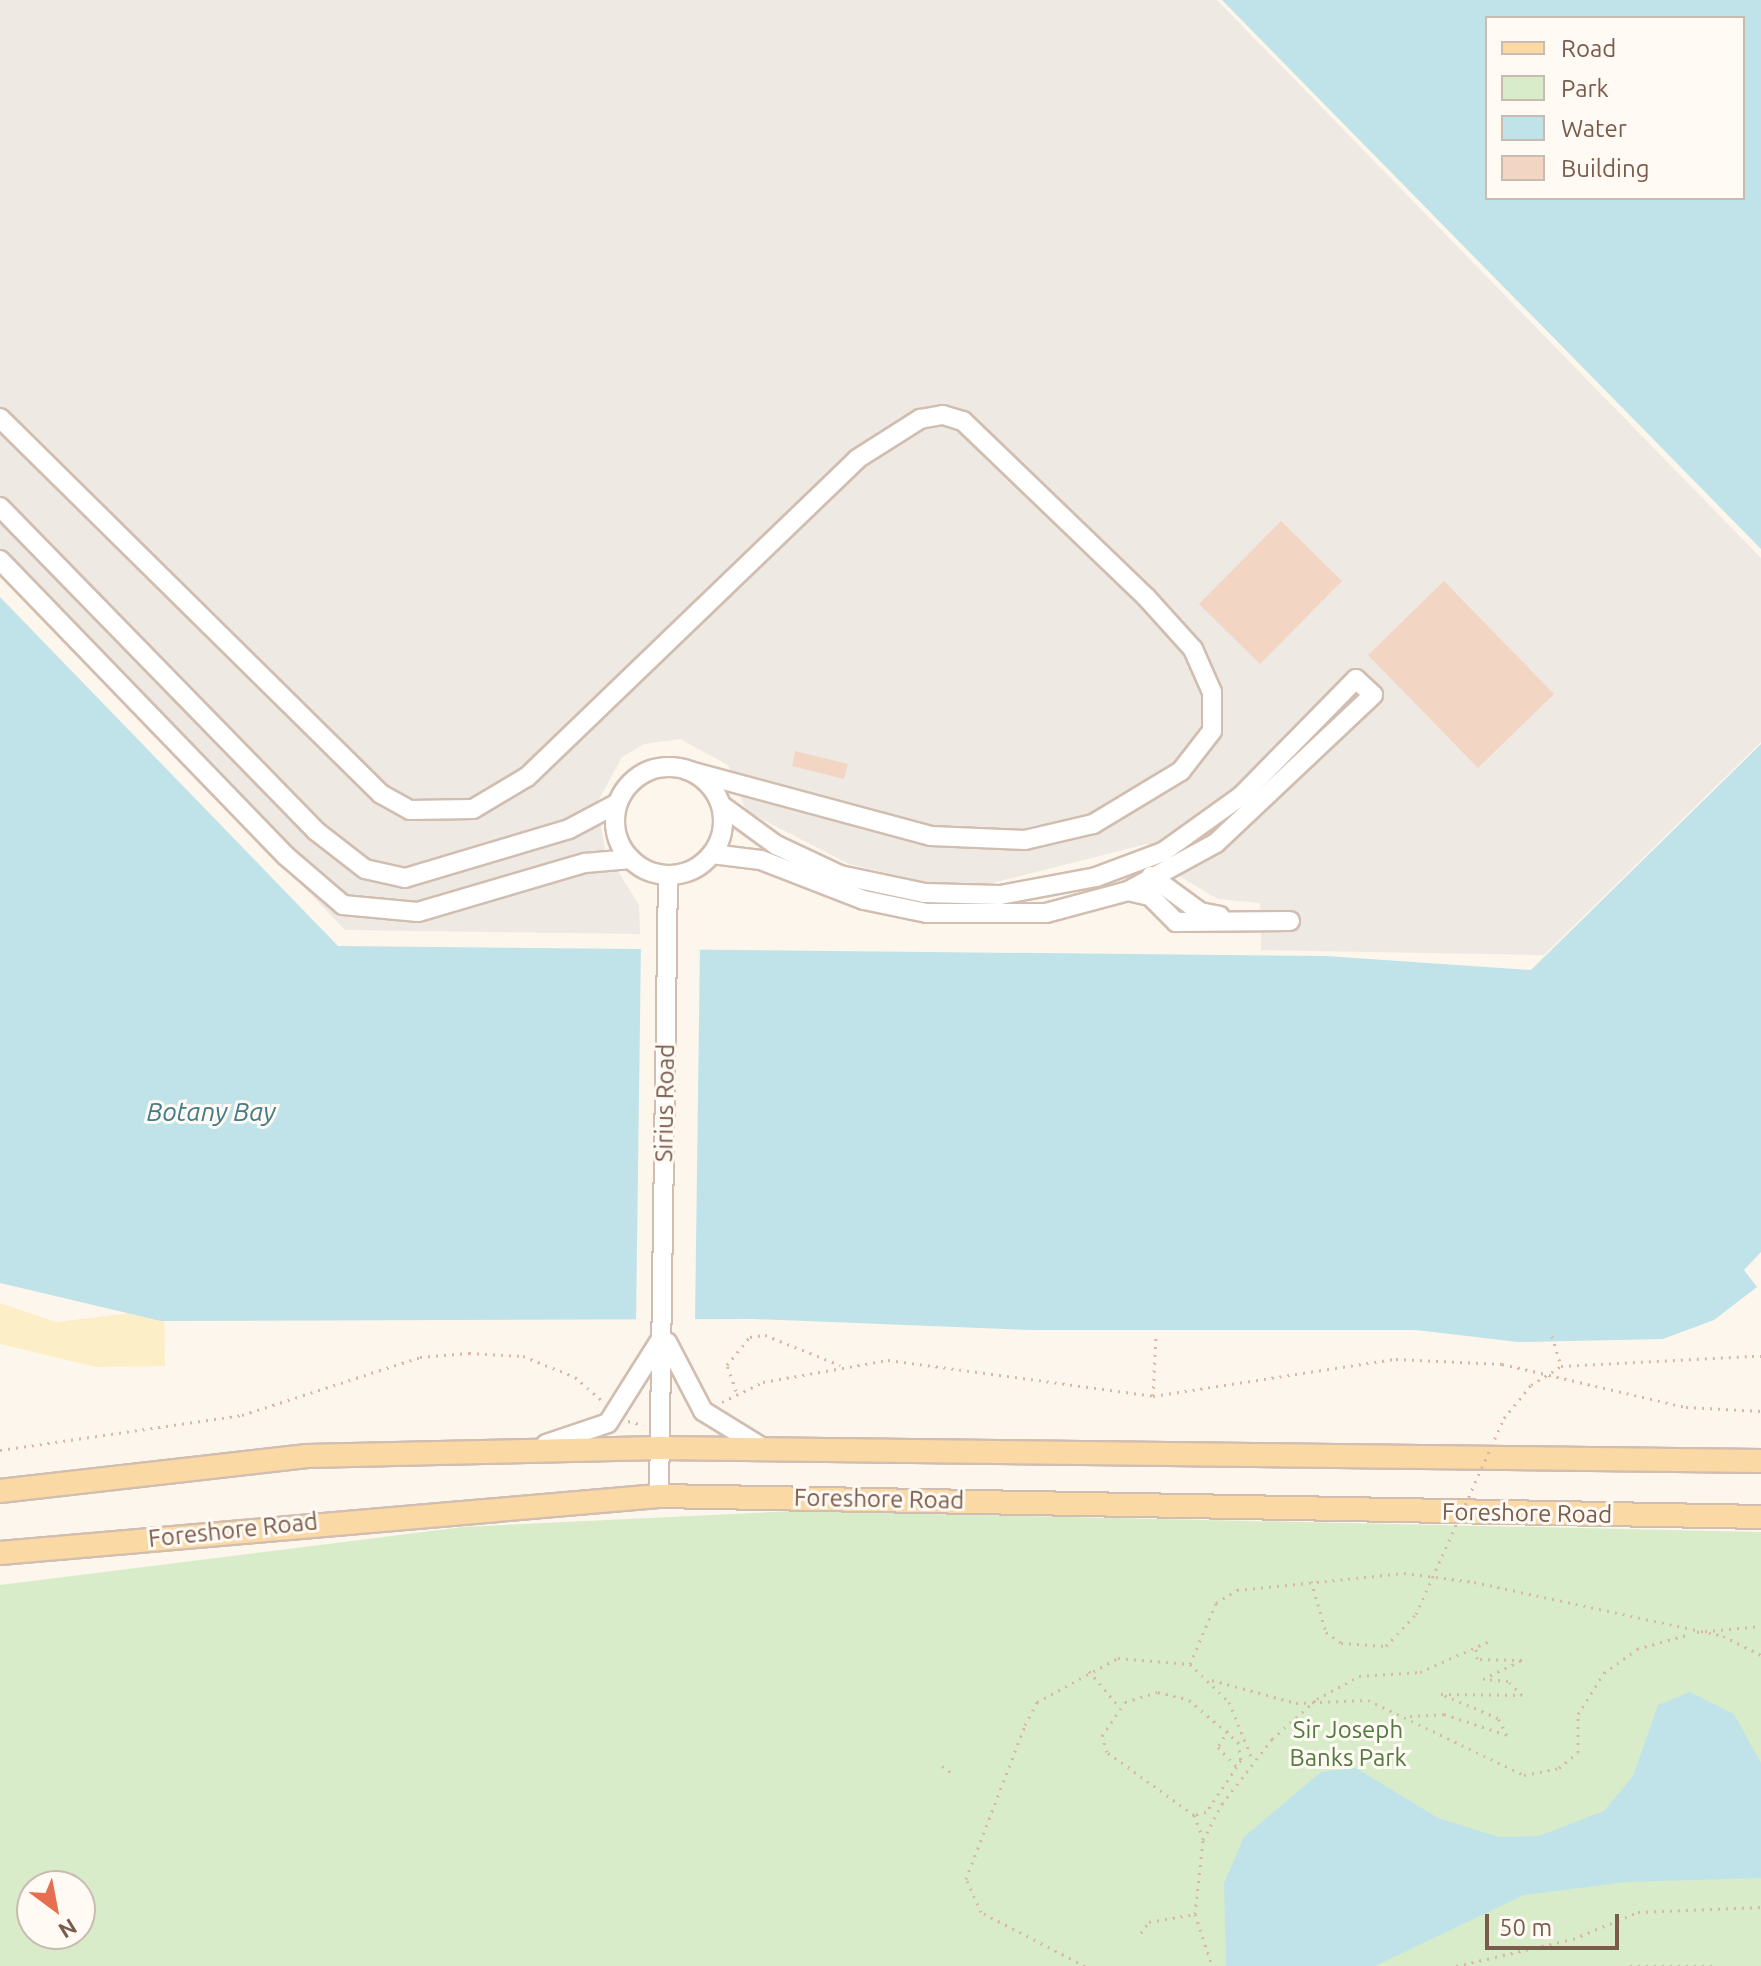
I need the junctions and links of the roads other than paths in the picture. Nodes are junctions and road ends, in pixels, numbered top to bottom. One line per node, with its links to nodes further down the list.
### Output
1 (0, 418): 4 (street)
2 (0, 507): 5 (street)
3 (0, 560): 8 (street)
4 (687, 770): 5 (street); 6 (street)
5 (618, 803): 8 (street)
6 (721, 805): 7 (street); 9 (street)
7 (712, 854): 10 (street); 12 (street)
8 (631, 859): 10 (street)
9 (1122, 870): 11 (street); 11 (street)
10 (668, 875): 15 (street, Sirius Road)
11 (1159, 880): 12 (street); 13 (street)
12 (1128, 891): 13 (street)
13 (1243, 920): 14 (street)
14 (1290, 921)
15 (663, 1332): 16 (street, Sirius Road); 17 (street, Sirius Road); 18 (street, Sirius Road)
16 (659, 1448): 17 (main road, Foreshore Road); 18 (main road, Foreshore Road); 21 (street, Sirius Road)
17 (769, 1449): 19 (main road, Foreshore Road)
18 (513, 1451): 20 (main road, Foreshore Road)
19 (1761, 1461)
20 (0, 1491)
21 (659, 1496): 22 (main road, Foreshore Road); 23 (main road, Foreshore Road)
22 (1761, 1517)
23 (0, 1553)

